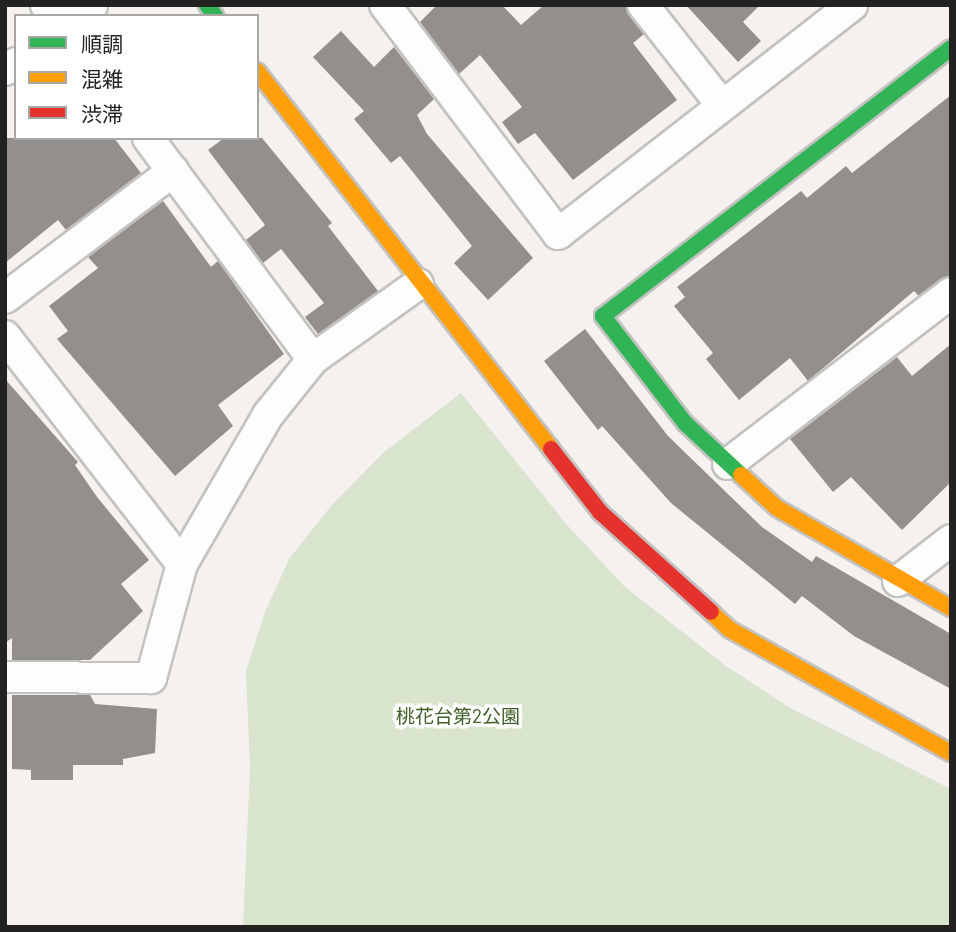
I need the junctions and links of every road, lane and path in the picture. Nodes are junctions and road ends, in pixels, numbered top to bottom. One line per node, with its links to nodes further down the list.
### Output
1 (384, 5): 6 (street)
2 (643, 5): 6 (street)
3 (852, 5): 6 (street)
4 (951, 48): 14 (street)
5 (259, 75): 9 (street)
6 (720, 103)
7 (150, 140): 8 (street)
8 (173, 171): 11 (street); 13 (street)
9 (418, 284): 13 (street); 20 (street)
10 (951, 293): 14 (street)
11 (5, 299)
12 (5, 336): 16 (street)
13 (313, 359): 16 (street)
14 (728, 464): 17 (street)
15 (951, 540): 17 (street)
16 (182, 564): 19 (street)
17 (898, 581): 18 (street)
18 (951, 608)
19 (5, 677)
20 (951, 753)

